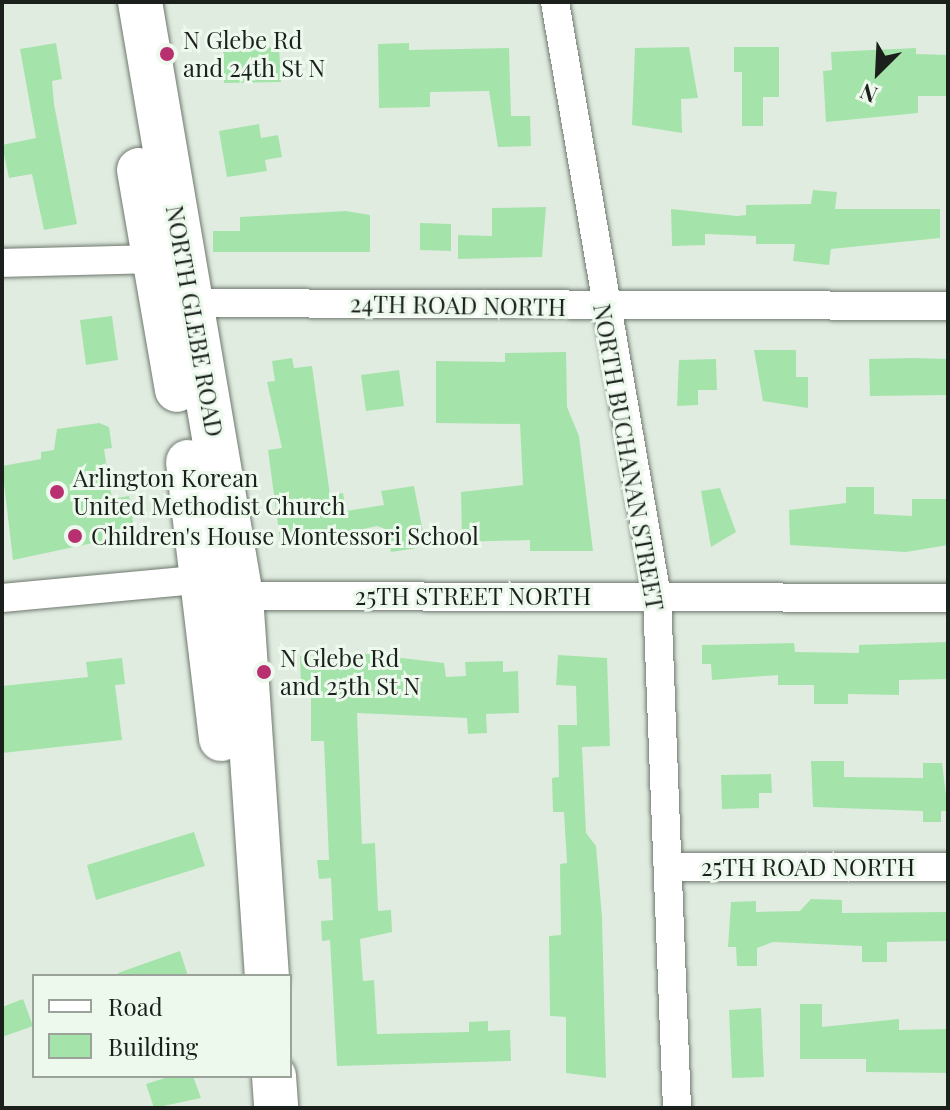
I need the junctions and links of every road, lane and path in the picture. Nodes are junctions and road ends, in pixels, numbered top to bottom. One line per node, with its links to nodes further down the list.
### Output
1 (112, 2): 4 (main road, NORTH GLEBE ROAD)
2 (140, 2): 6 (main road, NORTH GLEBE ROAD)
3 (555, 2): 8 (street, NORTH BUCHANAN STREET)
4 (153, 259): 5 (street); 6 (main road, NORTH GLEBE ROAD)
5 (2, 263)
6 (176, 302): 8 (street, 24TH ROAD NORTH); 9 (main road, NORTH GLEBE ROAD)
7 (948, 306): 8 (street, 24TH ROAD NORTH)
8 (603, 309): 10 (street, NORTH BUCHANAN STREET)
9 (223, 588): 10 (street, 25TH STREET NORTH); 11 (street, 25TH STREET NORTH); 15 (main road, NORTH GLEBE ROAD); 16 (main road, NORTH GLEBE ROAD)
10 (657, 597): 12 (street, 25TH STREET NORTH); 13 (street, NORTH BUCHANAN STREET)
11 (2, 598)
12 (948, 598)
13 (669, 867): 14 (street, 25TH ROAD NORTH); 21 (street, NORTH BUCHANAN STREET)
14 (948, 867)
15 (240, 974)
16 (267, 974)
17 (246, 1078): 19 (main road)
18 (274, 1078): 20 (main road)
19 (248, 1108)
20 (276, 1108)
21 (677, 1108)

